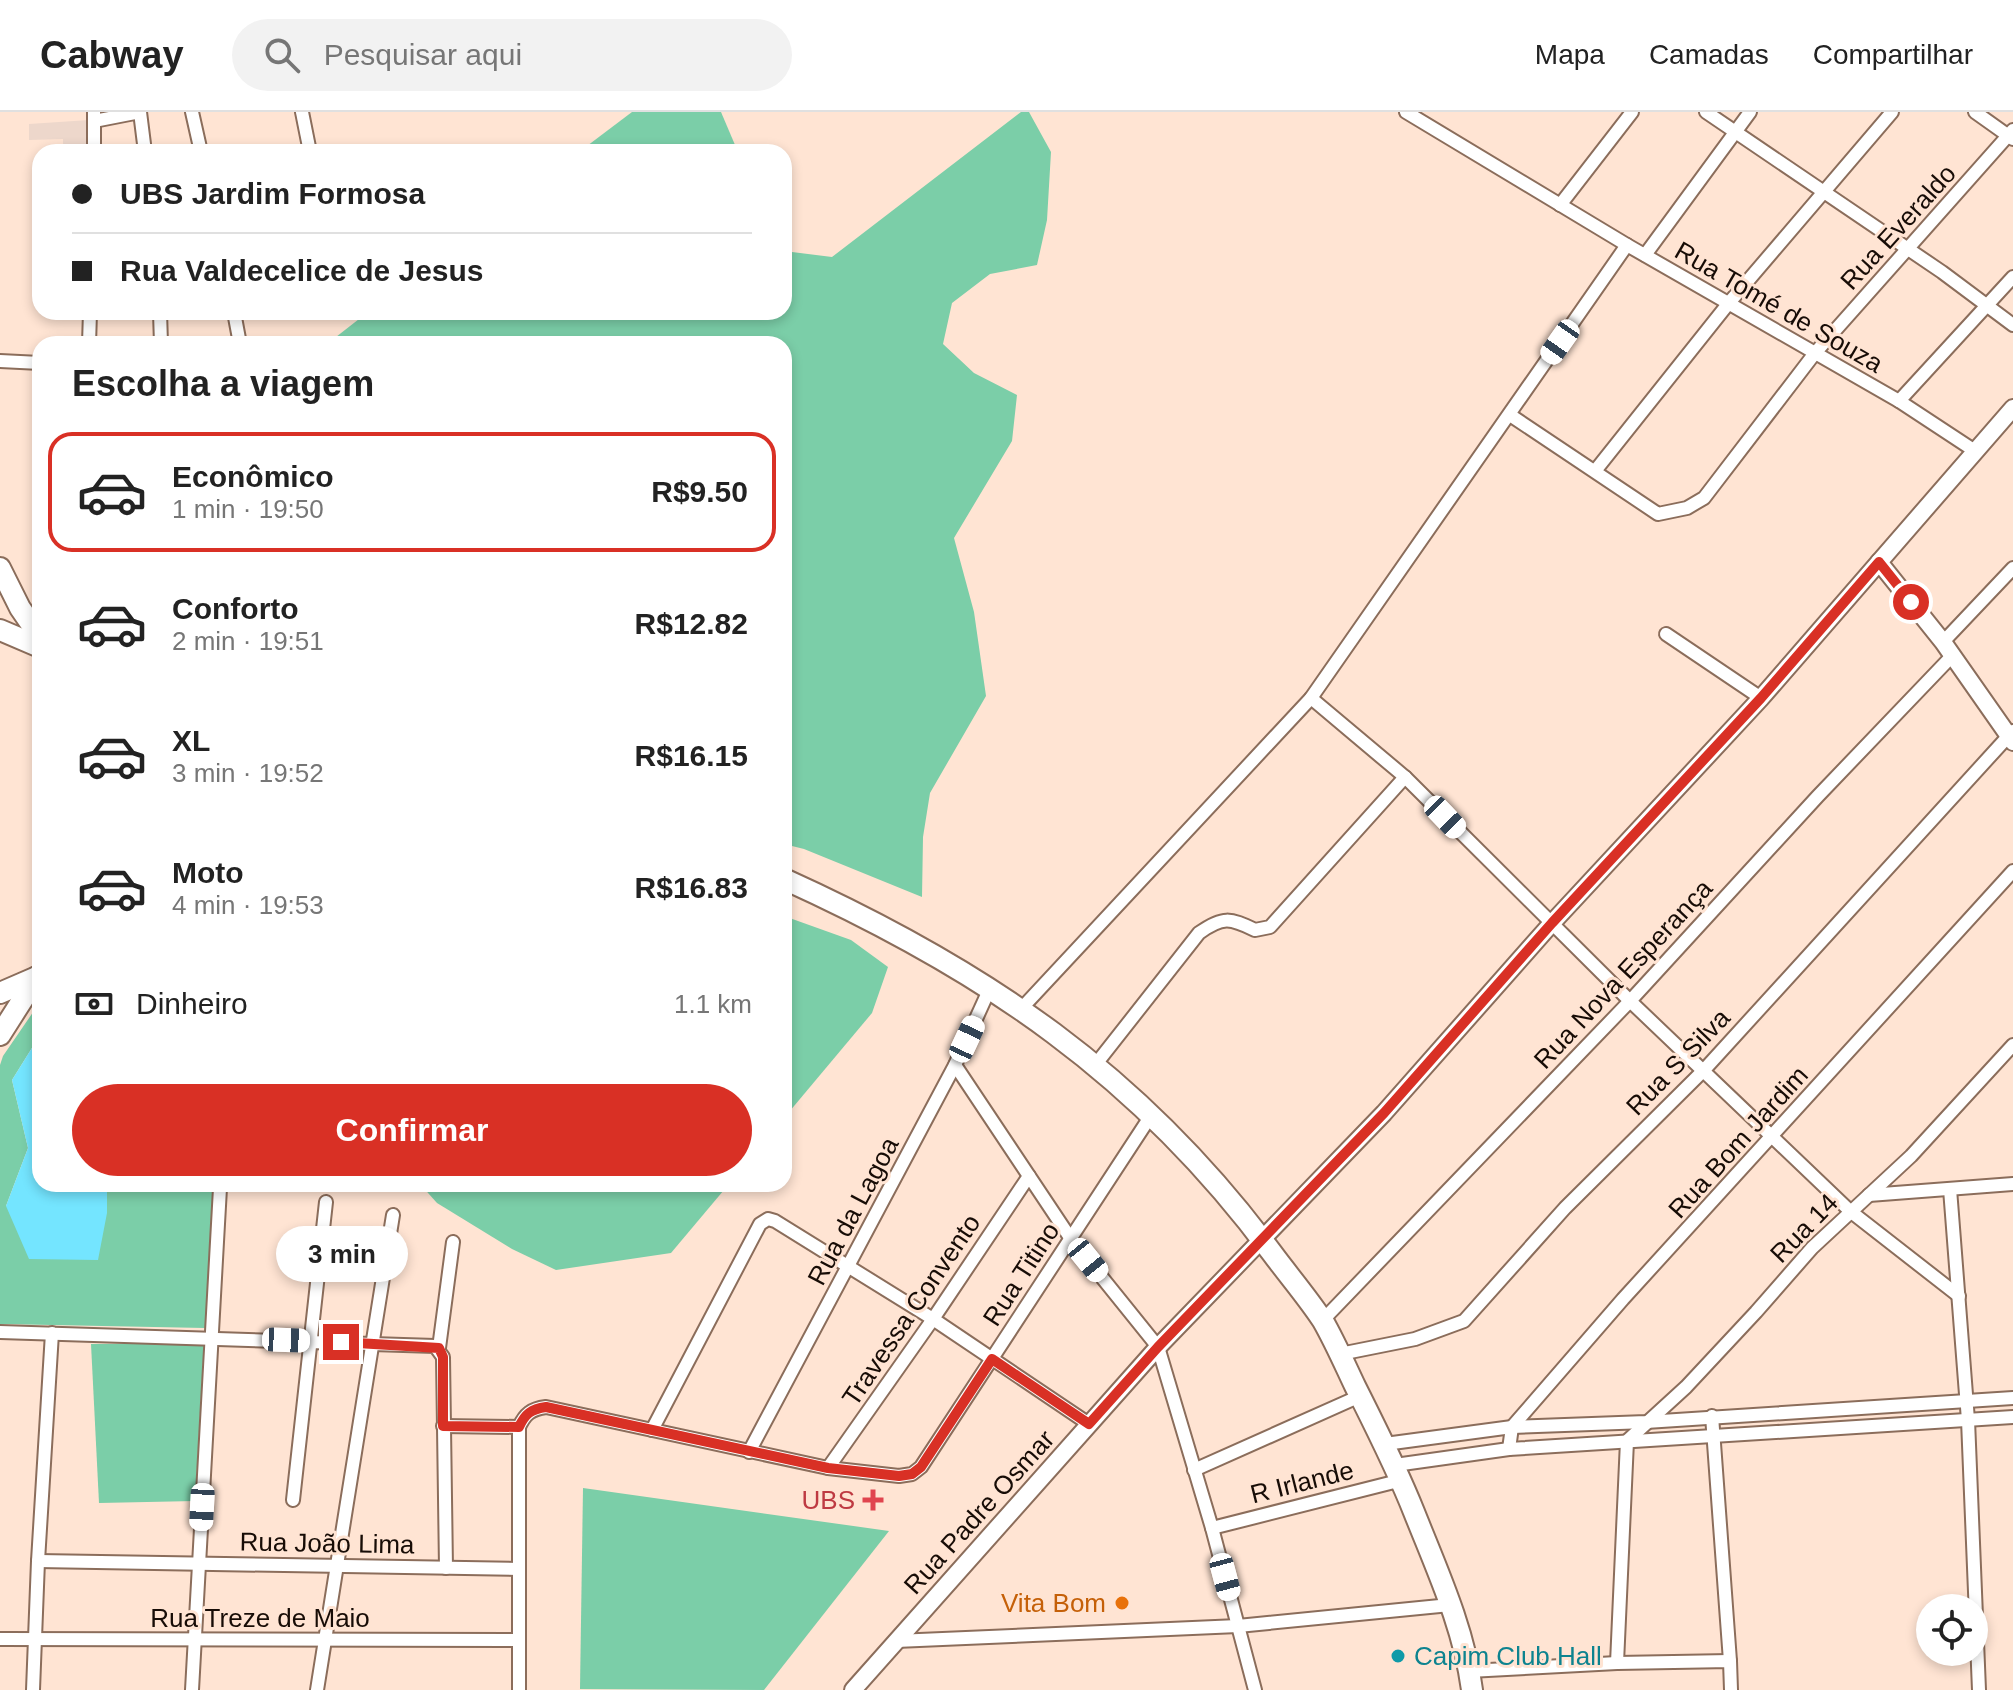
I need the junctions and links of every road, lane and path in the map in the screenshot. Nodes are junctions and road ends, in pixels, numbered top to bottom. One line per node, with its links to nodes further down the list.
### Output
1 (192, 112): 14 (street)
2 (302, 112): 15 (street)
3 (1406, 112): 17 (street, Rua Tomé de Souza)
4 (1632, 112): 17 (street)
5 (1706, 112): 10 (street)
6 (1750, 112): 10 (street)
7 (1892, 112): 16 (street)
8 (1975, 112): 11 (street)
9 (94, 116): 12 (street); 13 (street)
10 (1734, 132): 16 (street); 20 (street)
11 (2011, 135): 19 (street, Rua Everaldo)
12 (94, 144)
13 (144, 144)
14 (199, 144)
15 (308, 144)
16 (1825, 192): 19 (street); 22 (street)
17 (1560, 205): 18 (street, Rua Tomé de Souza)
18 (1627, 245): 20 (street, Rua Tomé de Souza); 30 (street)
19 (1907, 249): 23 (street); 25 (street, Rua Everaldo)
20 (1645, 255): 22 (street, Rua Tomé de Souza)
21 (2013, 277): 23 (street)
22 (1728, 304): 25 (street, Rua Tomé de Souza); 32 (street)
23 (1987, 305): 24 (street); 28 (street)
24 (2013, 325)
25 (1815, 353): 28 (street, Rua Tomé de Souza); 32 (street, Rua Everaldo)
26 (0, 361): 27 (street)
27 (32, 363)
28 (1899, 401): 31 (street, Rua Tomé de Souza)
29 (2011, 414): 31 (street, Rua Padre Osmar)
30 (1510, 415): 32 (street, Rua Everaldo); 41 (street)
31 (1975, 451): 33 (street, Rua Padre Osmar)
32 (1595, 471)
33 (1879, 562): 40 (street); 42 (street, Rua Padre Osmar)
34 (0, 568): 36 (main road)
35 (2013, 568): 40 (street, Rua Nova Esperança)
36 (32, 625)
37 (0, 630): 39 (main road)
38 (1666, 634): 42 (street)
39 (32, 644)
40 (1948, 649): 43 (street); 52 (street, Rua Nova Esperança)
41 (1311, 698): 44 (street); 53 (street)
42 (1761, 698): 47 (street, Rua Padre Osmar)
43 (2011, 736): 58 (street, Rua S Silva)
44 (1405, 777): 47 (street); 56 (street)
45 (2013, 871): 60 (street, Rua Bom Jardim)
46 (792, 883): 50 (main road)
47 (1552, 923): 52 (street); 70 (street, Rua Padre Osmar)
48 (32, 979): 51 (main road)
49 (32, 987): 54 (main road)
50 (990, 988): 53 (main road); 57 (street, Rua da Lagoa)
51 (0, 993)
52 (1630, 1001): 58 (street); 75 (street, Rua Nova Esperança)
53 (1021, 1009): 56 (main road)
54 (0, 1035)
55 (2013, 1045): 65 (street, Rua 14)
56 (1096, 1064): 59 (main road)
57 (955, 1065): 61 (street); 72 (street, Rua da Lagoa)
58 (1704, 1070): 60 (street); 83 (street, Rua S Silva)
59 (1152, 1114): 69 (street, Rua Titino); 70 (main road)
60 (1772, 1138): 67 (street); 95 (street, Rua Bom Jardim)
61 (1029, 1176): 69 (street); 74 (street, Travessa Convento)
62 (2010, 1182): 63 (street)
63 (1950, 1189): 65 (street); 73 (street)
64 (220, 1192): 78 (street)
65 (1868, 1195): 67 (street, Rua 14)
66 (326, 1202): 79 (street)
67 (1850, 1211): 73 (street); 91 (street, Rua 14)
68 (393, 1215): 80 (street)
69 (1071, 1239): 81 (street); 84 (street, Rua Titino)
70 (1262, 1240): 75 (main road); 81 (street, Rua Padre Osmar)
71 (453, 1242): 82 (street)
72 (849, 1266): 74 (street); 96 (street); 101 (street, Rua da Lagoa)
73 (1959, 1296): 87 (street)
74 (933, 1319): 84 (street); 102 (street, Travessa Convento)
75 (1322, 1321): 83 (main road)
76 (0, 1332): 77 (street)
77 (52, 1333): 78 (street); 107 (street)
78 (211, 1338): 79 (street); 108 (street)
79 (311, 1341): 80 (street); 105 (street)
80 (372, 1344): 82 (street); 109 (street)
81 (1158, 1347): 92 (street, Rua Padre Osmar); 103 (street)
82 (441, 1353): 93 (street)
83 (1340, 1354): 85 (main road)
84 (992, 1359): 92 (street); 102 (street, Rua Titino)
85 (1360, 1396): 99 (main road); 103 (street)
86 (2013, 1398): 87 (street)
87 (1967, 1401): 88 (street); 90 (street)
88 (1712, 1416): 91 (street); 97 (street)
89 (2013, 1417): 90 (street, R Irlande)
90 (1968, 1420): 97 (street, R Irlande); 130 (street)
91 (1646, 1422): 95 (street); 98 (street, Rua 14)
92 (1089, 1424): 119 (street, Rua Padre Osmar)
93 (443, 1426): 94 (street); 110 (street)
94 (519, 1427): 96 (street, Rua Titino); 111 (street)
95 (1512, 1427): 99 (street); 100 (street)
96 (652, 1430): 101 (street, Rua Titino)
97 (1714, 1436): 98 (street, R Irlande); 120 (street)
98 (1627, 1441): 100 (street, R Irlande); 121 (street)
99 (1385, 1444): 104 (main road)
100 (1509, 1449): 104 (street, R Irlande)
101 (749, 1452): 102 (street, Rua Titino)
102 (828, 1468)
103 (1194, 1470): 106 (street)
104 (1398, 1472): 106 (street, R Irlande); 112 (main road)
105 (293, 1500)
106 (1212, 1528): 113 (street)
107 (38, 1561): 108 (street, Rua João Lima); 115 (street)
108 (199, 1563): 109 (street, Rua João Lima); 116 (street)
109 (337, 1566): 110 (street, Rua João Lima); 117 (street)
110 (446, 1568): 111 (street, Rua João Lima)
111 (519, 1569): 118 (street)
112 (1450, 1605): 113 (street); 122 (main road)
113 (1238, 1626): 119 (street); 128 (street)
114 (0, 1639): 115 (street, Rua Treze de Maio)
115 (35, 1639): 116 (street, Rua Treze de Maio); 123 (street)
116 (195, 1639): 117 (street, Rua Treze de Maio); 124 (street)
117 (325, 1640): 118 (street, Rua Treze de Maio); 125 (street)
118 (519, 1640): 126 (street)
119 (896, 1641): 127 (street, Rua Padre Osmar)
120 (1730, 1661): 121 (street); 129 (street)
121 (1617, 1663): 122 (street)
122 (1470, 1680)
123 (33, 1690)
124 (192, 1690)
125 (317, 1690)
126 (519, 1690)
127 (853, 1690)
128 (1255, 1690)
129 (1731, 1690)
130 (1979, 1690)

